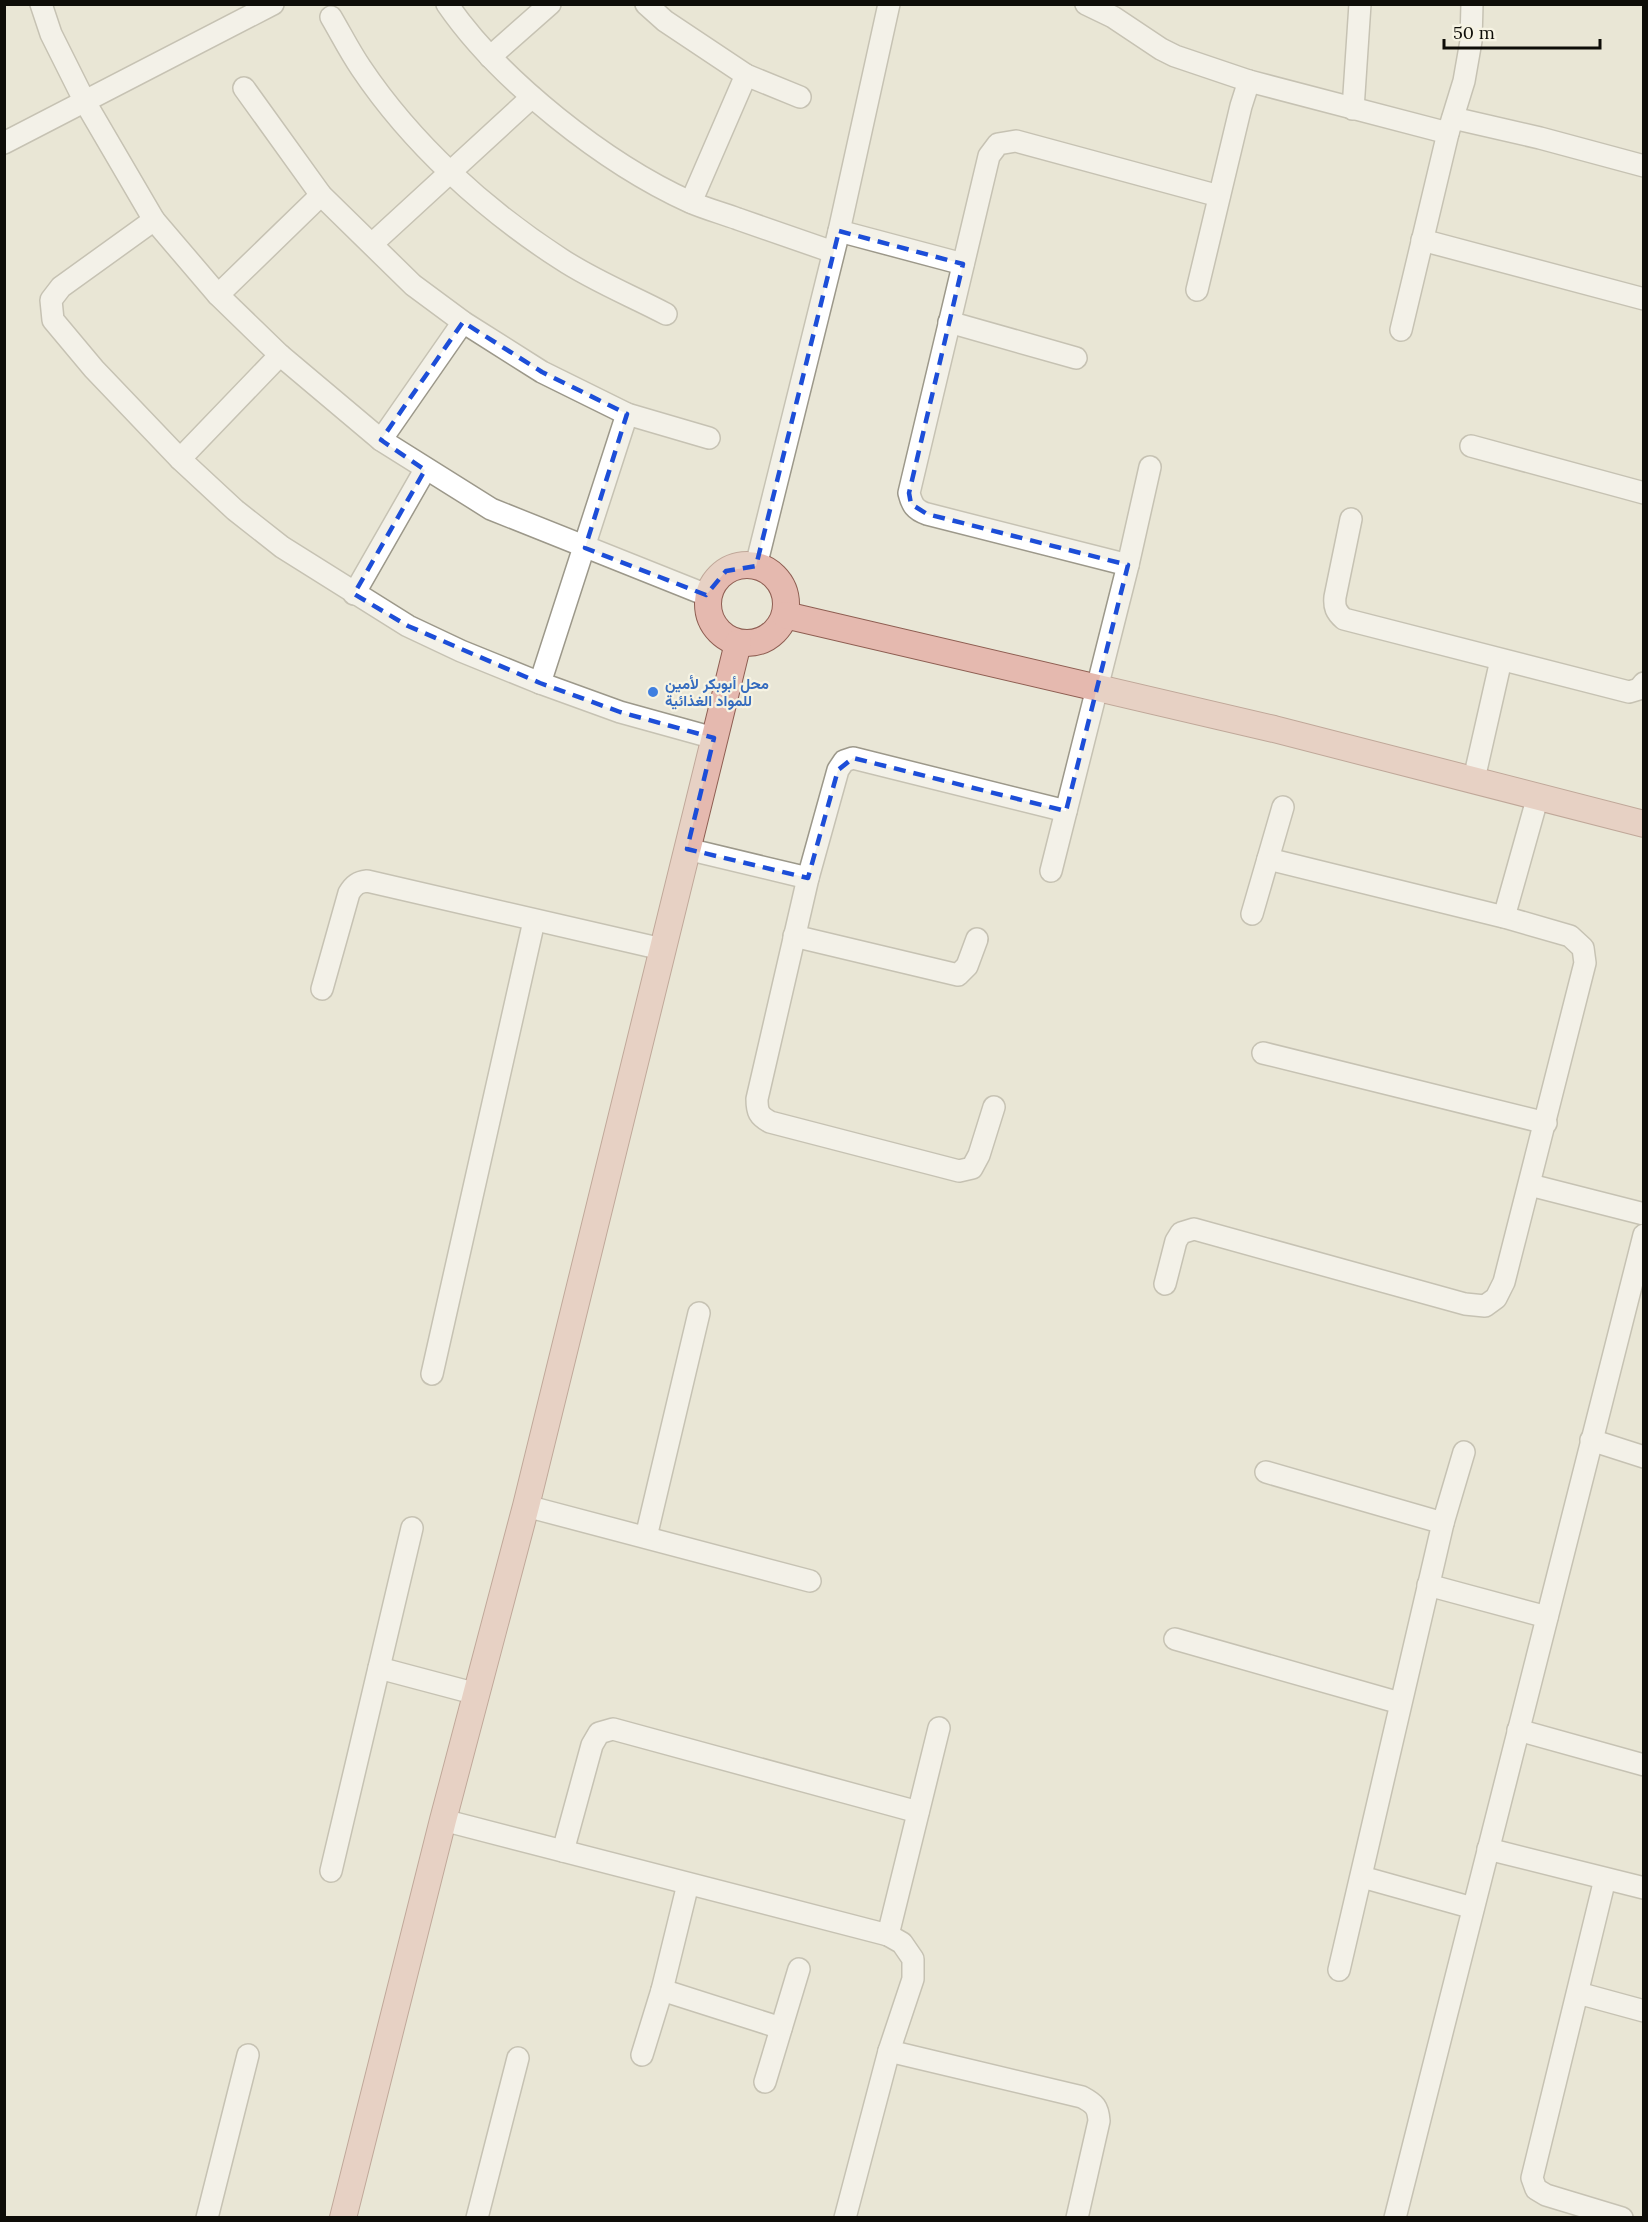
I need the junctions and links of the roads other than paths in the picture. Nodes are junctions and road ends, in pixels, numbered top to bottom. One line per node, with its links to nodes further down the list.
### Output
1 (41, 4): 17 (street)
2 (273, 4): 17 (street)
3 (447, 4): 11 (street)
4 (550, 4): 11 (street)
5 (646, 4): 12 (street)
6 (888, 4): 27 (street)
7 (1086, 4): 13 (street)
8 (1360, 4): 18 (street)
9 (1472, 4): 19 (street)
10 (331, 17): 22 (street)
11 (490, 57): 15 (street)
12 (746, 75): 16 (street); 25 (street)
13 (1250, 81): 18 (street); 24 (street)
14 (244, 88): 23 (street)
15 (532, 97): 22 (street); 25 (street)
16 (801, 97)
17 (85, 102): 20 (street); 26 (street)
18 (1353, 109): 19 (street)
19 (1451, 126): 21 (street); 28 (street)
20 (4, 143)
21 (1644, 166)
22 (450, 171): 29 (street); 35 (street)
23 (321, 195): 29 (street); 33 (street)
24 (1219, 196): 31 (street); 32 (street)
25 (691, 202): 30 (street)
26 (154, 220): 33 (street); 45 (street)
27 (839, 231): 30 (street); 31 (street)
28 (1422, 240): 34 (street); 38 (street)
29 (372, 244): 36 (street)
30 (833, 252): 52 (street)
31 (963, 264): 37 (street)
32 (1197, 290)
33 (218, 296): 39 (street)
34 (1644, 299)
35 (666, 314)
36 (463, 322): 41 (street); 43 (street)
37 (949, 322): 40 (street); 51 (street)
38 (1401, 330)
39 (280, 355): 43 (street); 45 (street)
40 (1076, 358)
41 (627, 414): 42 (street); 50 (street)
42 (709, 438)
43 (381, 441): 47 (street)
44 (1471, 446): 48 (street)
45 (180, 459): 53 (street)
46 (1150, 467): 51 (street)
47 (425, 470): 50 (street); 53 (street)
48 (1644, 493)
49 (1352, 519): 57 (street)
50 (585, 548): 54 (street); 59 (street)
51 (1128, 565): 60 (street)
52 (756, 566): 54 (main road); 55 (main road)
53 (354, 594): 59 (street)
54 (709, 596): 56 (main road)
55 (786, 615): 56 (main road); 60 (main road)
56 (738, 643): 61 (main road)
57 (1501, 660): 58 (street); 62 (street)
58 (1644, 683)
59 (540, 684): 61 (street)
60 (1096, 687): 62 (main road); 65 (street)
61 (714, 738): 67 (main road)
62 (1474, 779): 63 (main road)
63 (1538, 796): 66 (main road); 72 (street)
64 (1283, 807): 68 (street)
65 (1066, 811): 69 (street); 70 (street)
66 (1644, 824)
67 (687, 849): 70 (street); 76 (main road)
68 (1268, 859): 71 (street); 72 (street)
69 (1051, 871)
70 (808, 879): 74 (street)
71 (1252, 914)
72 (1504, 916): 80 (street)
73 (534, 921): 76 (street); 77 (street); 86 (street)
74 (795, 936): 75 (street); 79 (street)
75 (976, 939)
76 (662, 949): 91 (main road)
77 (322, 989)
78 (1263, 1053): 80 (street)
79 (994, 1107)
80 (1546, 1123): 81 (street)
81 (1530, 1185): 82 (street); 84 (street)
82 (1644, 1214)
83 (1644, 1235): 87 (street)
84 (1164, 1284)
85 (699, 1312): 94 (street)
86 (432, 1374)
87 (1592, 1440): 89 (street); 97 (street)
88 (1464, 1452): 92 (street)
89 (1644, 1457)
90 (1266, 1472): 92 (street)
91 (526, 1506): 94 (street); 100 (main road)
92 (1443, 1523): 96 (street)
93 (412, 1528): 99 (street)
94 (646, 1538): 95 (street)
95 (810, 1581)
96 (1428, 1585): 97 (street); 101 (street)
97 (1547, 1617): 103 (street)
98 (1175, 1639): 101 (street)
99 (379, 1668): 100 (street); 109 (street)
100 (477, 1694): 106 (main road)
101 (1400, 1703): 110 (street)
102 (939, 1728): 105 (street)
103 (1518, 1730): 104 (street); 107 (street)
104 (1643, 1764)
105 (918, 1812): 108 (street); 115 (street)
106 (443, 1820): 108 (street); 128 (main road)
107 (1488, 1849): 111 (street); 114 (street)
108 (563, 1851): 112 (street)
109 (331, 1870)
110 (1362, 1877): 114 (street); 117 (street)
111 (1605, 1879): 113 (street); 119 (street)
112 (688, 1884): 115 (street); 118 (street)
113 (1644, 1888)
114 (1473, 1908): 132 (street)
115 (888, 1935): 122 (street)
116 (799, 1969): 121 (street)
117 (1339, 1970)
118 (662, 1990): 121 (street); 124 (street)
119 (1578, 1993): 120 (street); 133 (street)
120 (1644, 2011)
121 (781, 2028): 126 (street)
122 (889, 2051): 130 (street); 131 (street)
123 (248, 2055): 127 (street)
124 (642, 2055)
125 (518, 2058): 129 (street)
126 (765, 2082)
127 (207, 2217)
128 (343, 2217)
129 (477, 2217)
130 (844, 2217)
131 (1077, 2217)
132 (1395, 2217)
133 (1622, 2217)

